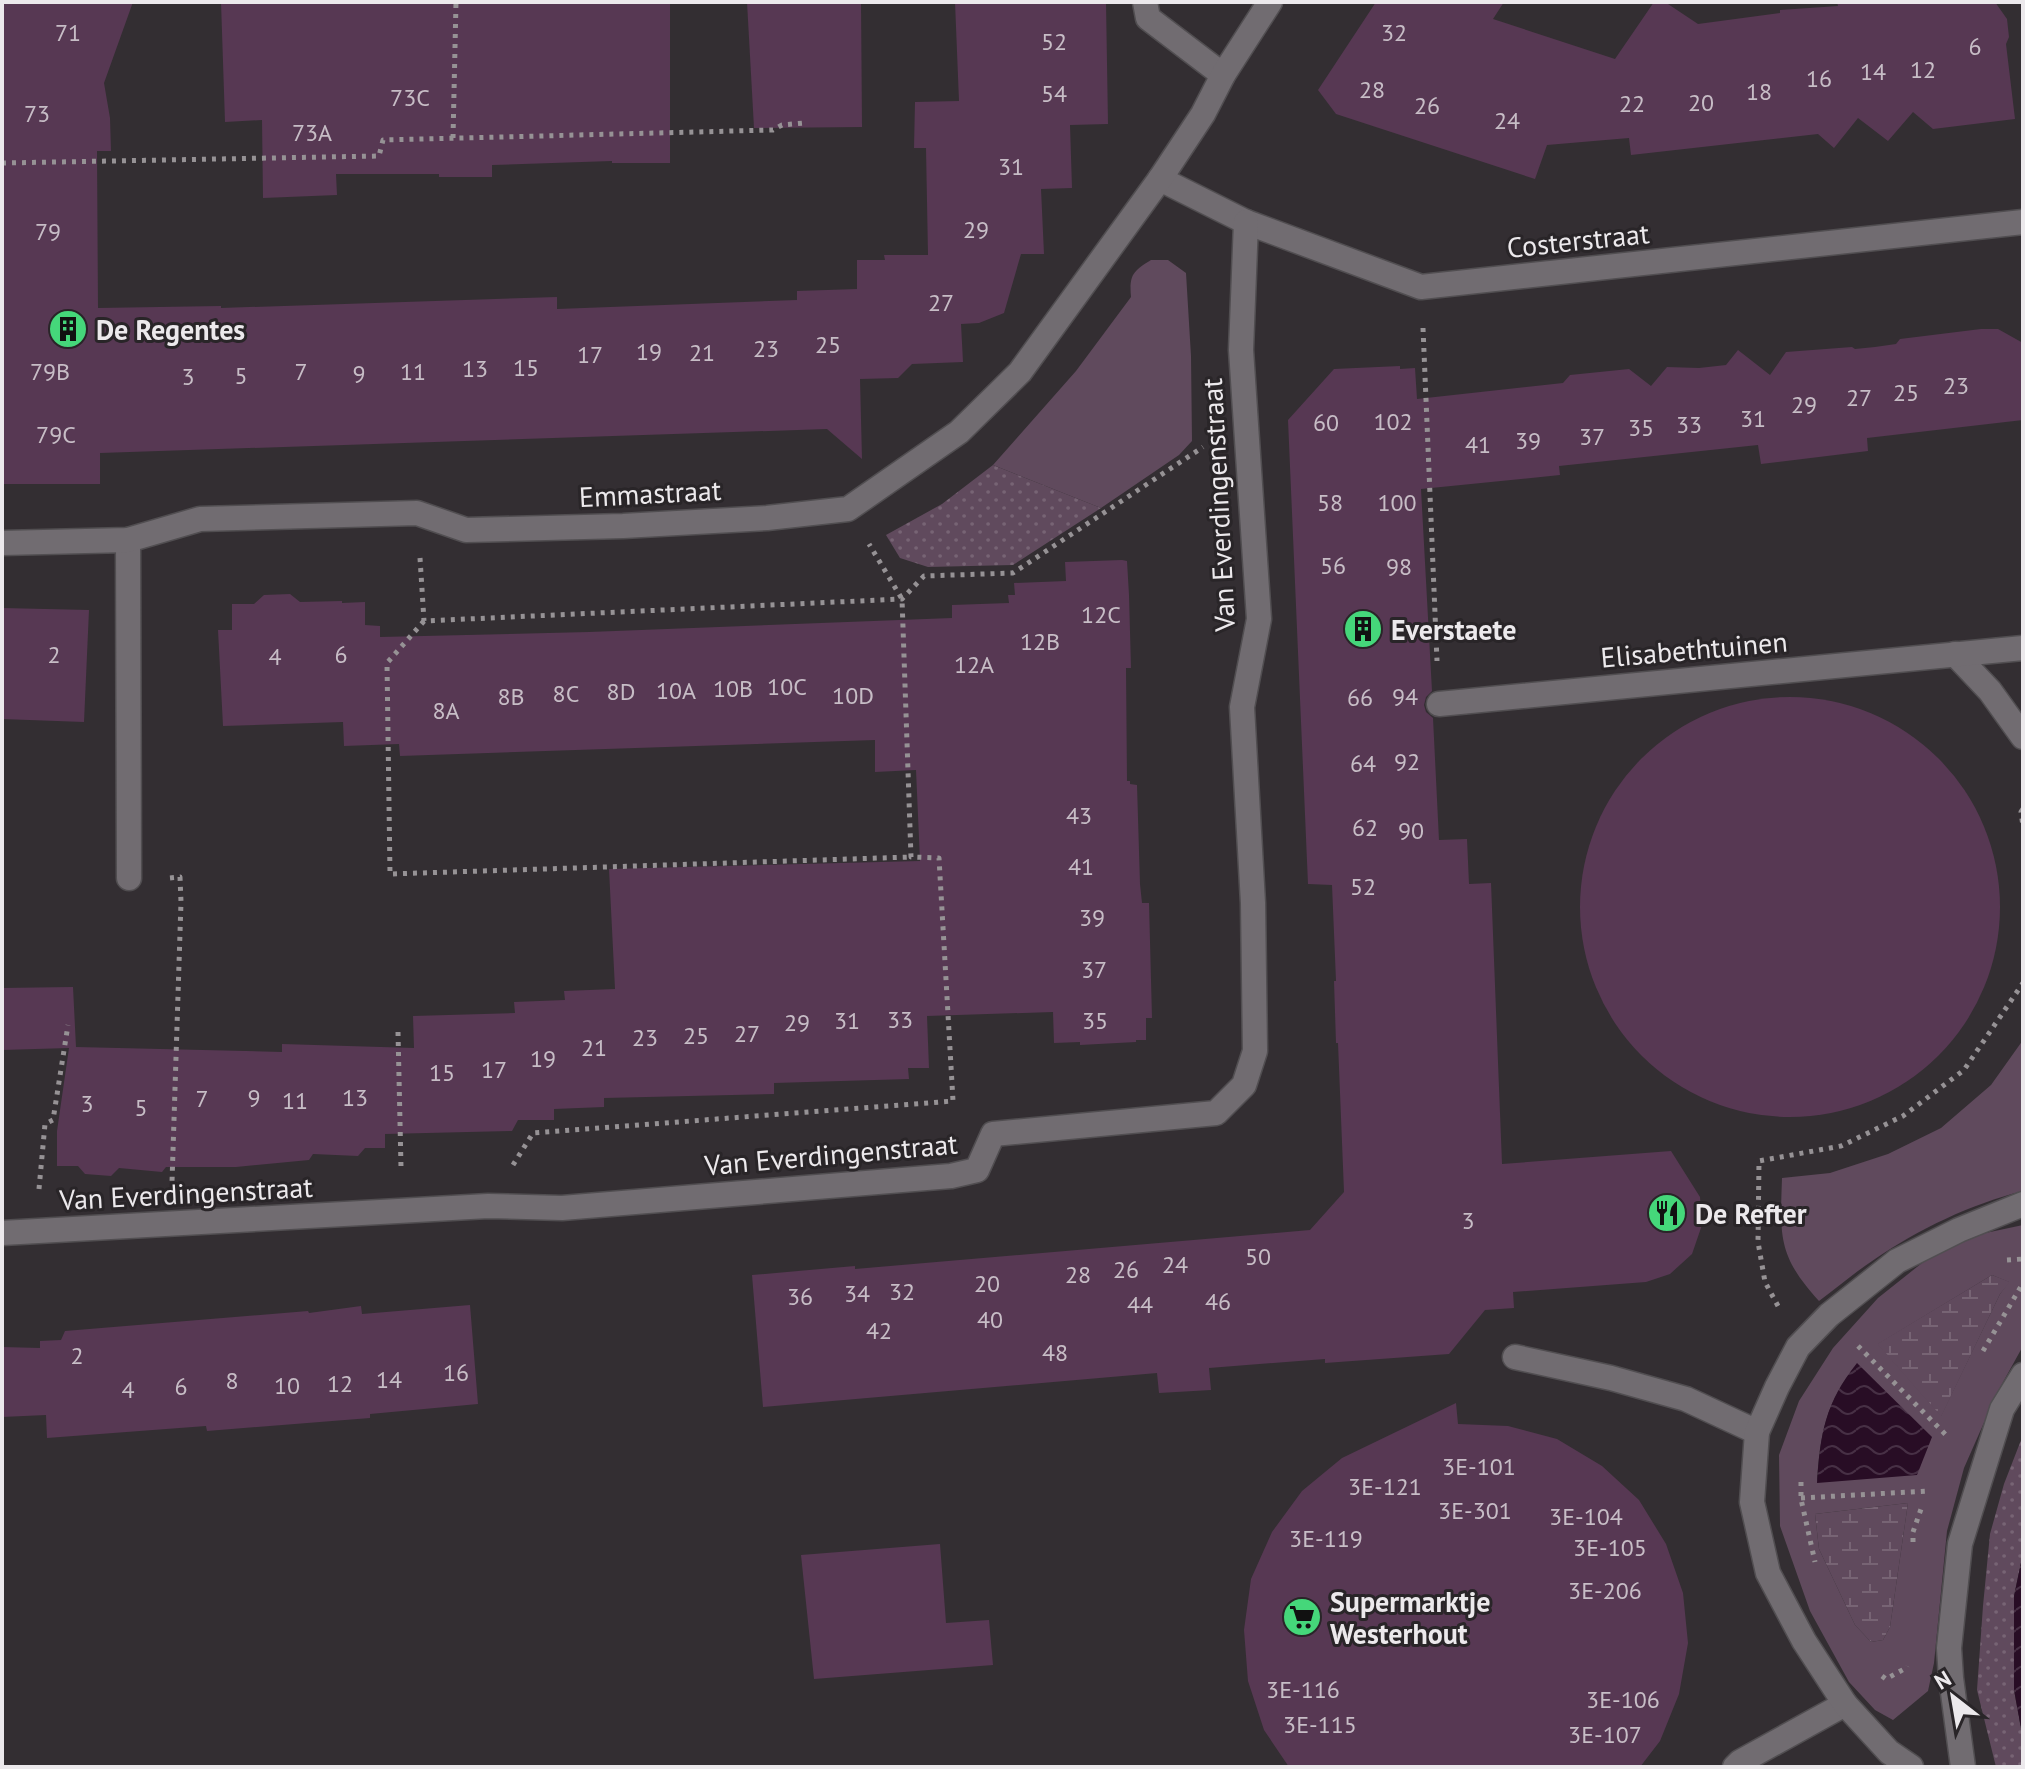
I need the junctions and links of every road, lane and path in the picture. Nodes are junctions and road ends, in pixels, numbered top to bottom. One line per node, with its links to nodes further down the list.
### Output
1 (456, 2): 6 (path)
2 (1145, 2): 4 (street)
3 (1270, 2): 4 (street)
4 (1223, 75): 8 (street)
5 (804, 123): 6 (path)
6 (453, 138): 7 (path)
7 (2, 163)
8 (1160, 179): 9 (street, Costerstraat); 12 (street, Emmastraat)
9 (1246, 222): 11 (street, Costerstraat); 29 (street, Van Everdingenstraat)
10 (2023, 222): 11 (street, Costerstraat)
11 (1421, 287): 18 (path)
12 (848, 509): 13 (street, Emmastraat); 22 (path)
13 (128, 540): 14 (street, Emmastraat); 23 (street)
14 (2, 543)
15 (424, 621): 22 (path)
16 (2023, 648): 17 (street, Elisabethtuinen)
17 (1955, 654): 18 (street, Elisabethtuinen); 19 (street)
18 (1439, 704)
19 (2023, 737)
20 (2023, 809): 21 (path)
21 (2023, 826)
22 (911, 857): 29 (path)
23 (129, 878): 30 (path)
24 (2023, 983): 37 (path)
25 (68, 1025): 31 (path)
26 (398, 1032): 27 (path)
27 (401, 1180)
28 (2023, 1204): 37 (street)
29 (488, 1206): 30 (street, Van Everdingenstraat)
30 (173, 1224): 31 (street, Van Everdingenstraat)
31 (35, 1231): 32 (street, Van Everdingenstraat)
32 (2, 1233)
33 (2023, 1259): 34 (path)
34 (1994, 1260)
35 (2022, 1288): 38 (path)
36 (1863, 1338): 43 (path)
37 (1798, 1347): 42 (street)
38 (1981, 1356)
39 (1515, 1357): 42 (street)
40 (2023, 1375): 57 (street)
41 (1951, 1422): 43 (path)
42 (1757, 1432): 49 (street)
43 (1947, 1436): 44 (path)
44 (1943, 1447)
45 (1800, 1471): 48 (path)
46 (1932, 1480): 47 (path)
47 (1928, 1491): 48 (path); 50 (path)
48 (1801, 1499): 49 (path); 51 (path)
49 (1752, 1502): 54 (street)
50 (1913, 1548)
51 (1817, 1568)
52 (1911, 1655): 53 (path)
53 (1879, 1673)
54 (1845, 1704): 55 (street); 56 (street)
55 (1735, 1767)
56 (1911, 1767)
57 (1963, 1767)

